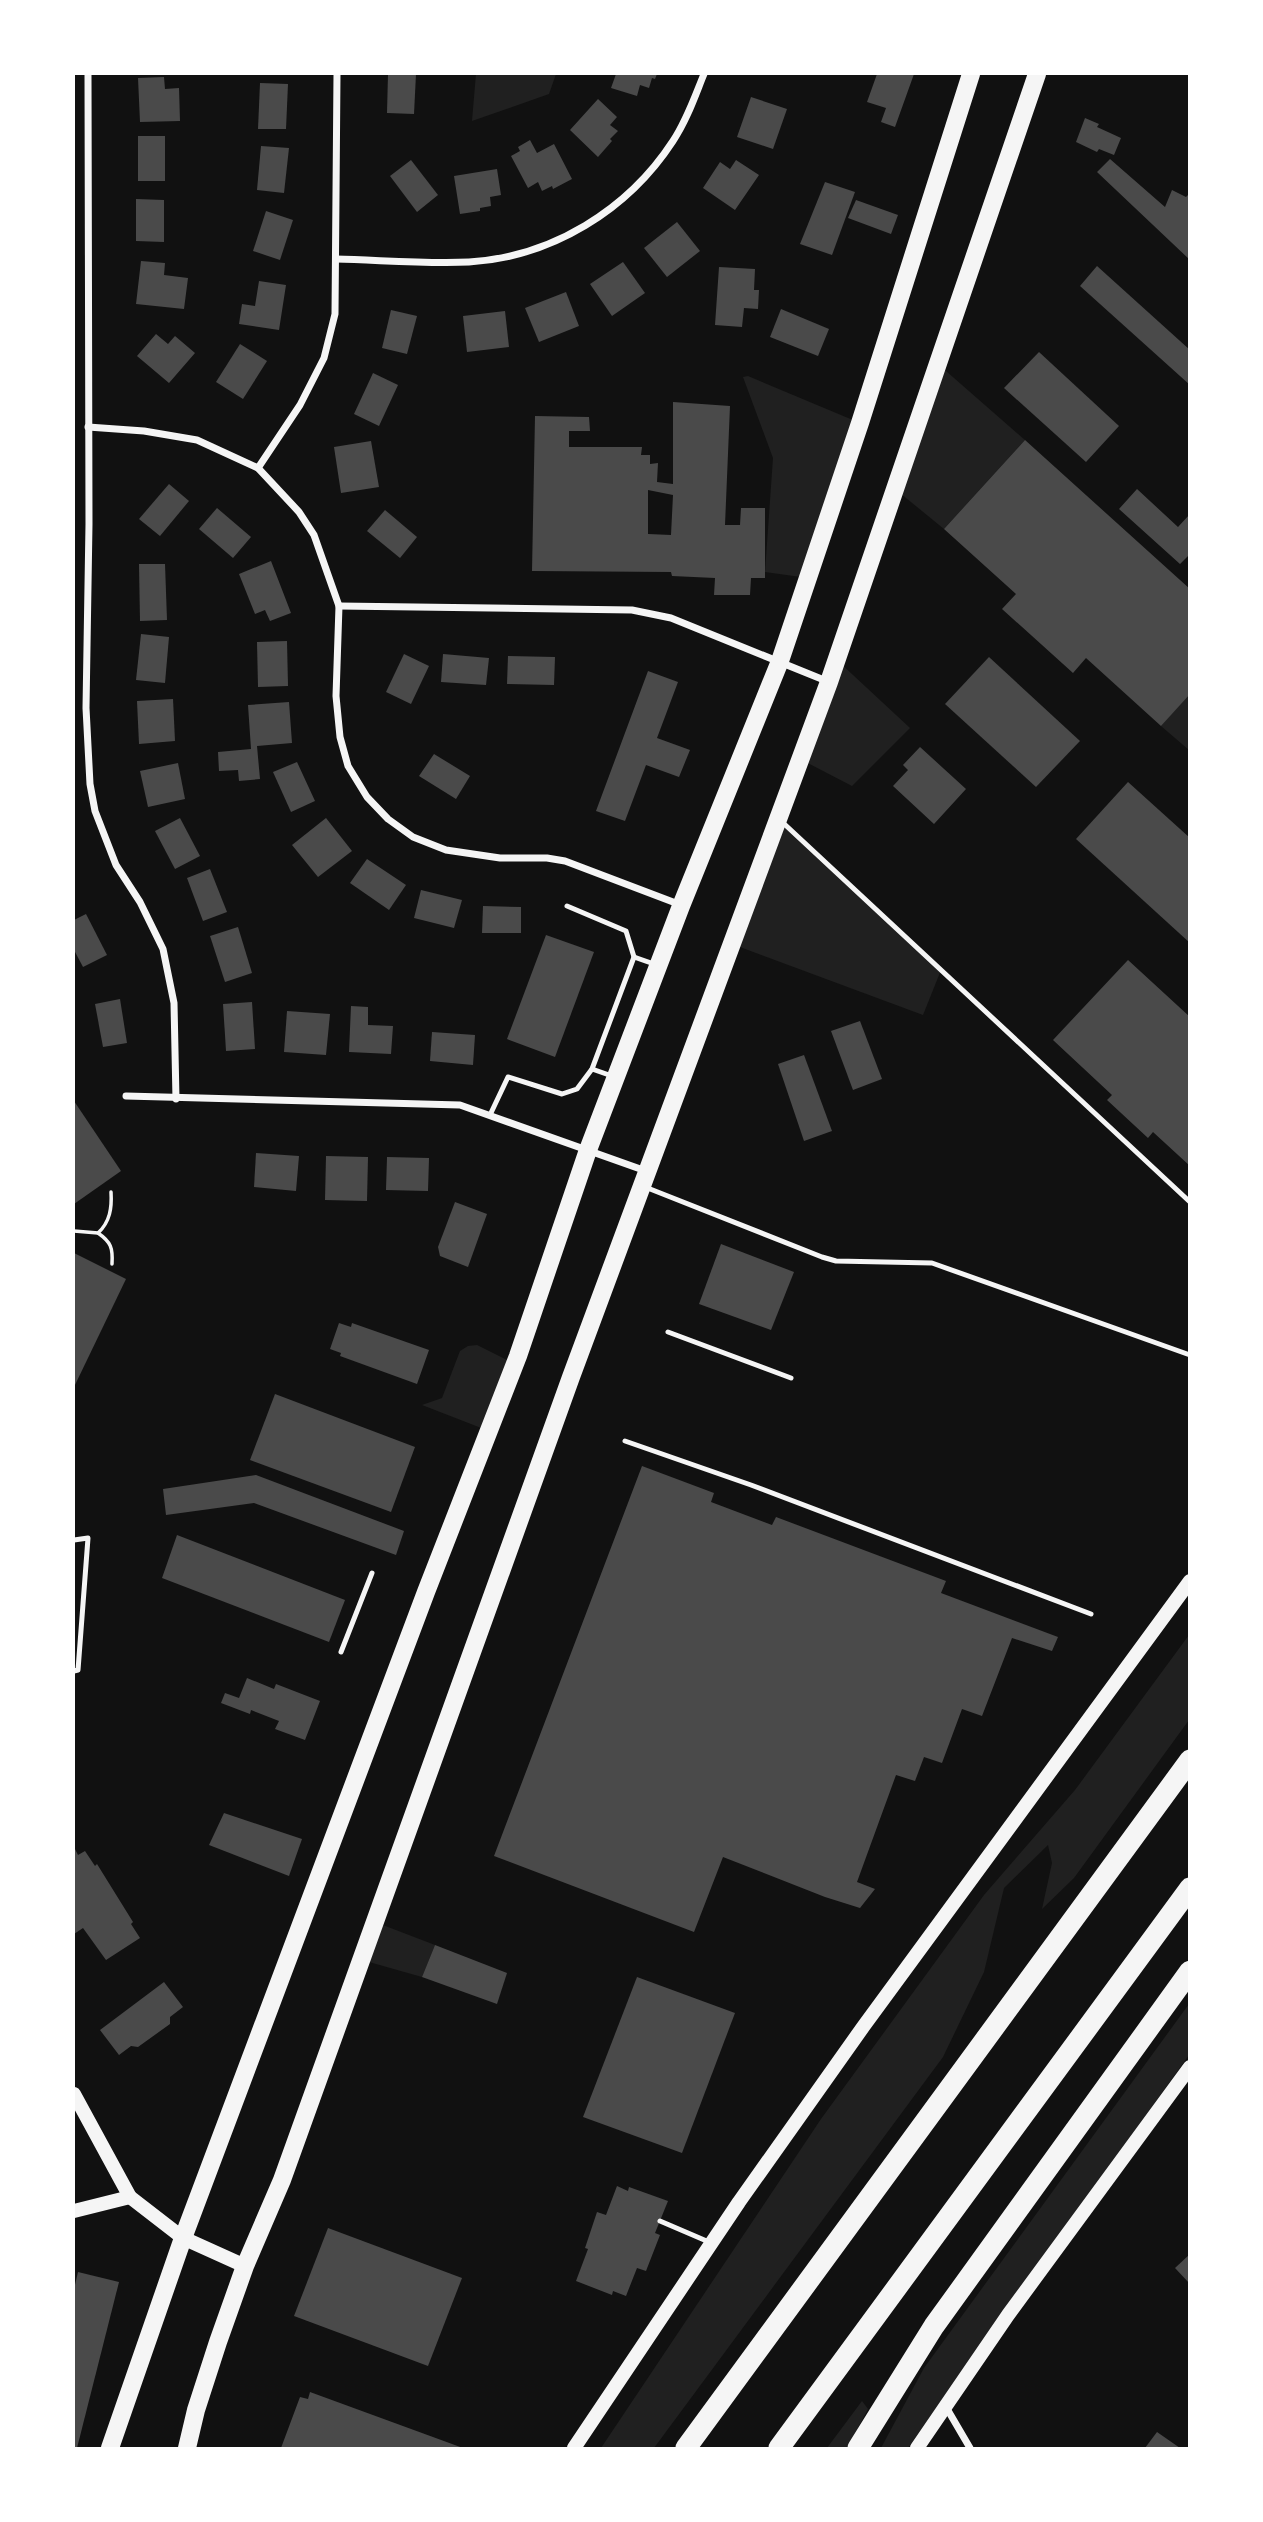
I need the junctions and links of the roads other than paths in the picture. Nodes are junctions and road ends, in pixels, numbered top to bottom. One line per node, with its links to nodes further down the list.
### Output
1 (88, 74): 7 (street)
2 (337, 74): 6 (street)
3 (704, 74): 6 (street)
4 (971, 74): 10 (main road)
5 (1037, 74): 11 (main road)
6 (336, 259): 8 (street)
7 (88, 428): 8 (street); 20 (street)
8 (258, 468): 9 (street)
9 (340, 606): 10 (street); 14 (street)
10 (780, 661): 11 (street); 14 (main road)
11 (829, 682): 12 (main road)
12 (779, 818): 23 (main road); 24 (lane)
13 (567, 906): 15 (lane)
14 (681, 906): 16 (main road)
15 (634, 957): 16 (lane); 17 (lane)
16 (659, 965): 18 (main road)
17 (592, 1069): 18 (lane); 21 (lane)
18 (615, 1077): 22 (main road)
19 (126, 1096): 20 (street)
20 (176, 1099): 21 (street)
21 (490, 1115): 22 (street)
22 (588, 1150): 23 (street); 45 (main road)
23 (644, 1179): 26 (lane); 47 (main road)
24 (1189, 1202)
25 (668, 1332): 27 (lane)
26 (1189, 1355)
27 (792, 1378)
28 (625, 1441): 34 (lane)
29 (74, 1540): 32 (lane)
30 (372, 1573): 35 (lane)
31 (1189, 1581): 46 (main road)
32 (83, 1601): 33 (lane); 36 (lane)
33 (74, 1603)
34 (1091, 1614)
35 (341, 1653)
36 (74, 1671)
37 (1189, 1760): 52 (highway)
38 (1189, 1888): 53 (highway)
39 (1189, 1971): 54 (highway)
40 (1189, 2067): 48 (main road)
41 (74, 2094): 42 (main road)
42 (130, 2197): 43 (main road); 45 (main road)
43 (74, 2211)
44 (660, 2221): 46 (lane)
45 (183, 2238): 47 (main road); 49 (main road)
46 (712, 2243): 51 (main road)
47 (245, 2266): 50 (main road)
48 (945, 2405): 55 (main road); 56 (street)
49 (110, 2448)
50 (187, 2448)
51 (574, 2448)
52 (686, 2448)
53 (779, 2448)
54 (858, 2448)
55 (917, 2448)
56 (970, 2448)

